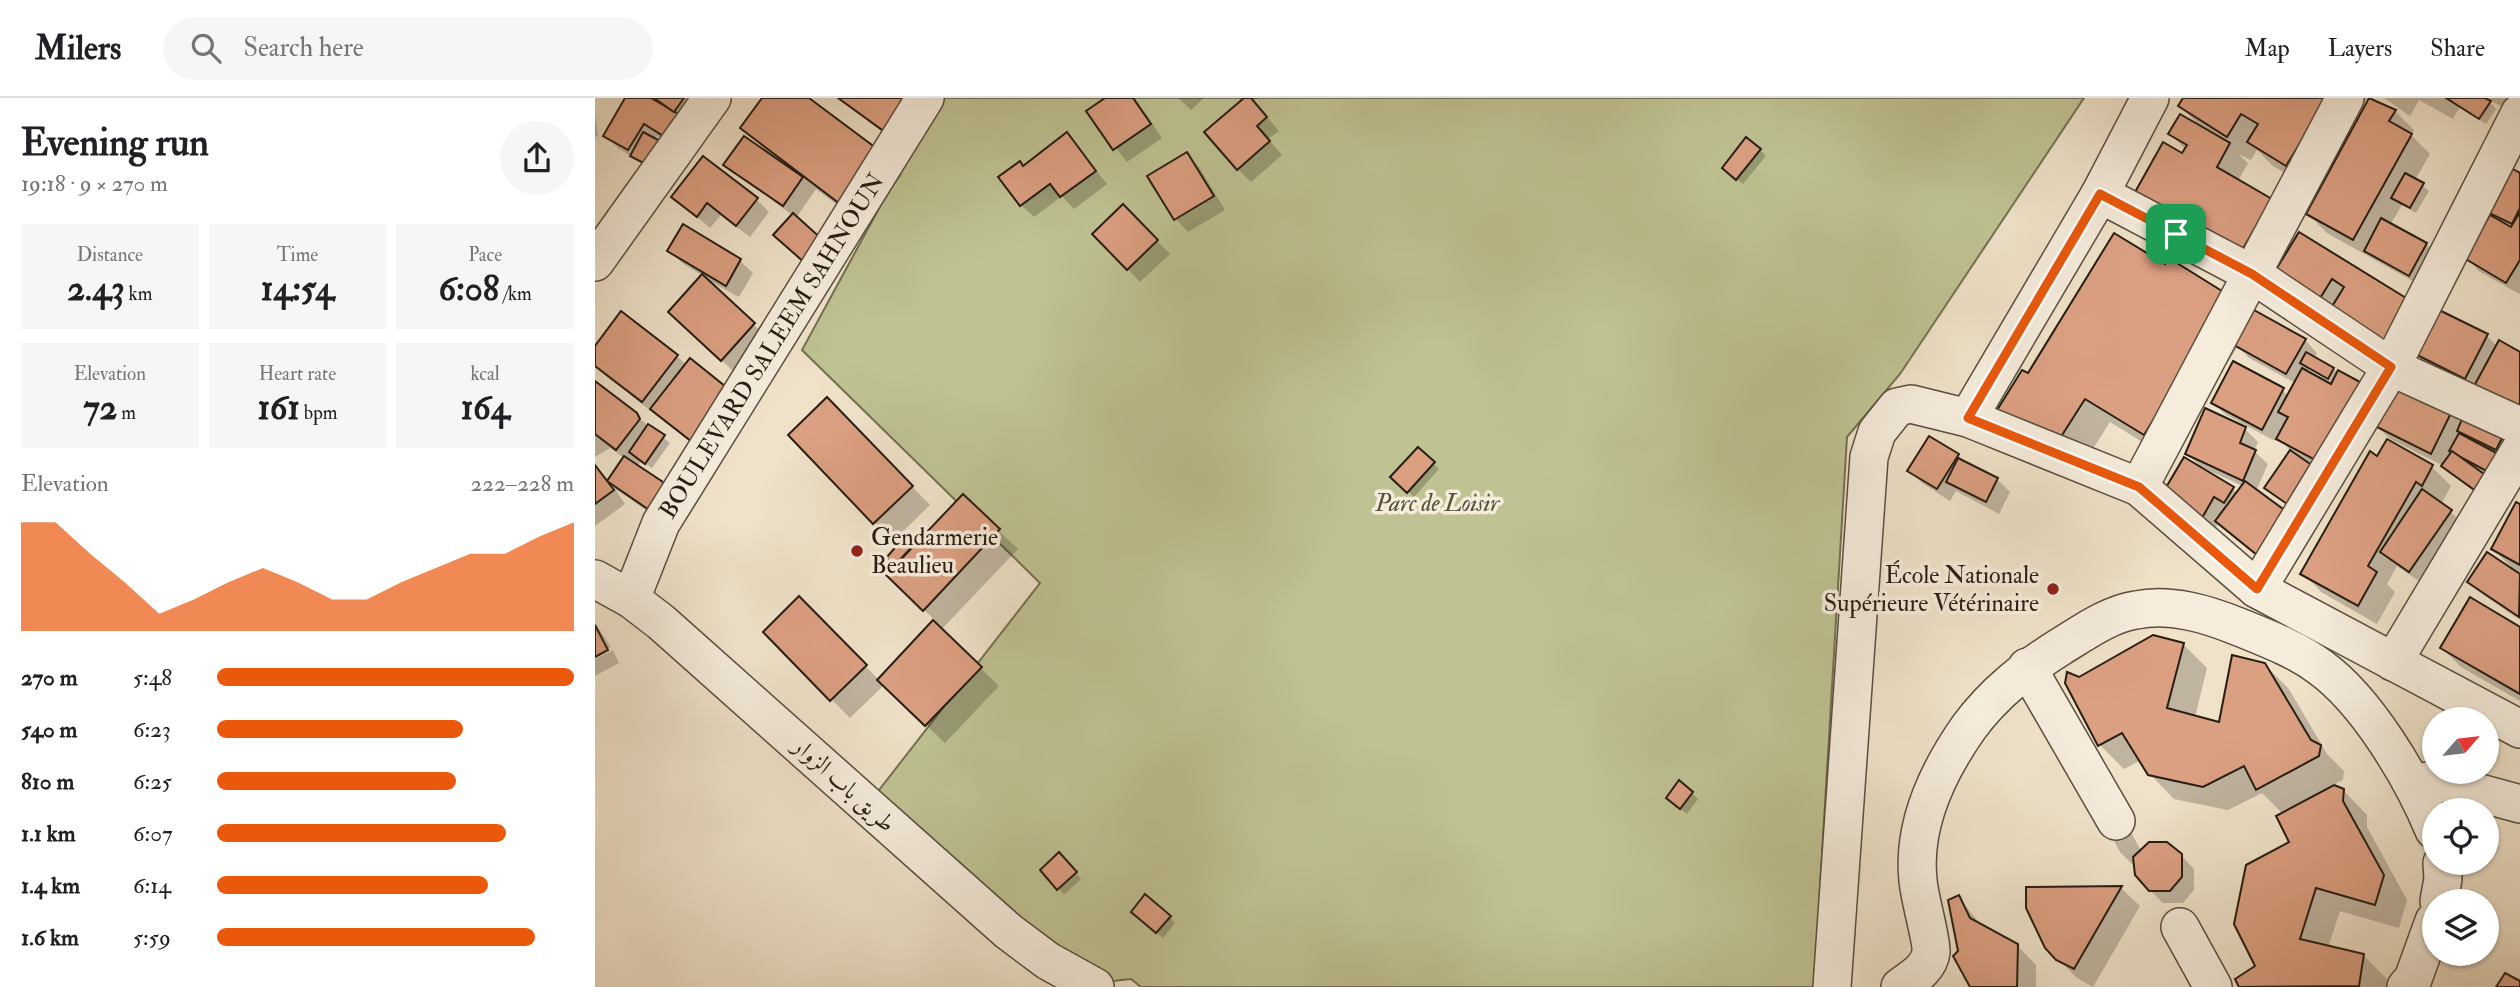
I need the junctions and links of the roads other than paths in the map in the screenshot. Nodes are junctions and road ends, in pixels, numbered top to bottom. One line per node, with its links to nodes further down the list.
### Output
1 (712, 98): 7 (street)
2 (925, 98): 16 (street, BOULEVARD SALEEM SAHNOUN)
3 (2150, 98): 6 (street)
4 (2345, 98): 8 (street)
5 (2520, 113): 9 (street)
6 (2100, 194): 8 (street); 10 (street)
7 (595, 261)
8 (2252, 274): 9 (street); 13 (street)
9 (2391, 367): 11 (street); 15 (street)
10 (1968, 418): 13 (street); 27 (street)
11 (2520, 426)
12 (2520, 450): 17 (street)
13 (2139, 487): 15 (street)
14 (595, 579): 16 (street, طريق باب الزوار)
15 (2257, 589): 17 (street)
16 (631, 599): 26 (street, طريق باب الزوار)
17 (2393, 662): 19 (street)
18 (2027, 667): 20 (street); 23 (street); 28 (street)
19 (2520, 729)
20 (2414, 784): 21 (street); 22 (street)
21 (2422, 802)
22 (2520, 804)
23 (2116, 821)
24 (2180, 928): 29 (street)
25 (2422, 954): 30 (street)
26 (1095, 987)
27 (1832, 987)
28 (1900, 987)
29 (2213, 987)
30 (2406, 987)

